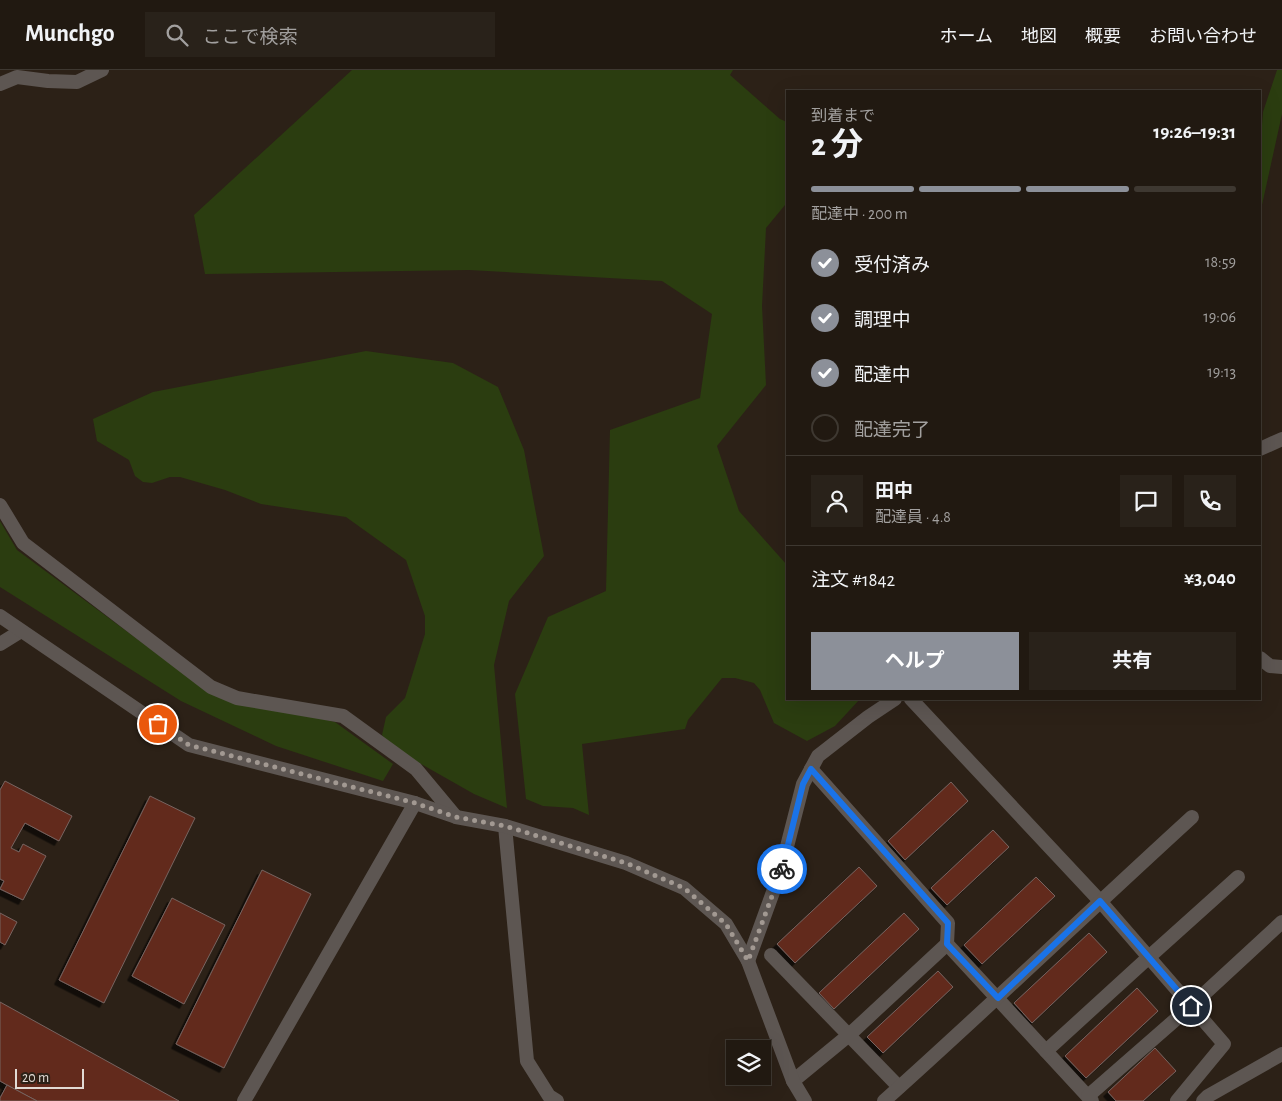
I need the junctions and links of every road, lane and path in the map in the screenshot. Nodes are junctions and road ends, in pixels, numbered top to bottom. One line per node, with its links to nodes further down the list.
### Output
1 (102, 70): 2 (street)
2 (0, 84)
3 (1282, 439): 4 (street)
4 (1261, 449)
5 (0, 505): 15 (street)
6 (0, 616): 7 (street)
7 (21, 630): 8 (street); 14 (street)
8 (0, 644)
9 (1261, 659): 10 (street)
10 (1282, 667)
11 (894, 700): 13 (street)
12 (912, 700): 19 (street)
13 (811, 769): 21 (street); 24 (street)
14 (415, 803): 15 (street); 33 (street)
15 (456, 817): 17 (street)
16 (1192, 817): 19 (street)
17 (505, 826): 24 (street); 34 (street)
18 (1238, 878): 23 (street)
19 (1100, 901): 23 (street); 25 (street)
20 (1282, 922): 26 (street)
21 (947, 944): 25 (street); 27 (street)
22 (771, 955): 27 (street)
23 (1149, 957): 26 (street); 28 (street)
24 (748, 961): 30 (street)
25 (998, 998): 28 (street); 31 (street)
26 (1191, 1006): 32 (street); 37 (street)
27 (849, 1035): 30 (street); 31 (street)
28 (1046, 1051): 32 (street)
29 (1282, 1054): 38 (street)
30 (792, 1081): 35 (street)
31 (899, 1087): 36 (street)
32 (1090, 1099)
33 (244, 1101)
34 (557, 1101)
35 (805, 1101)
36 (884, 1101)
37 (1177, 1101)
38 (1203, 1101)

